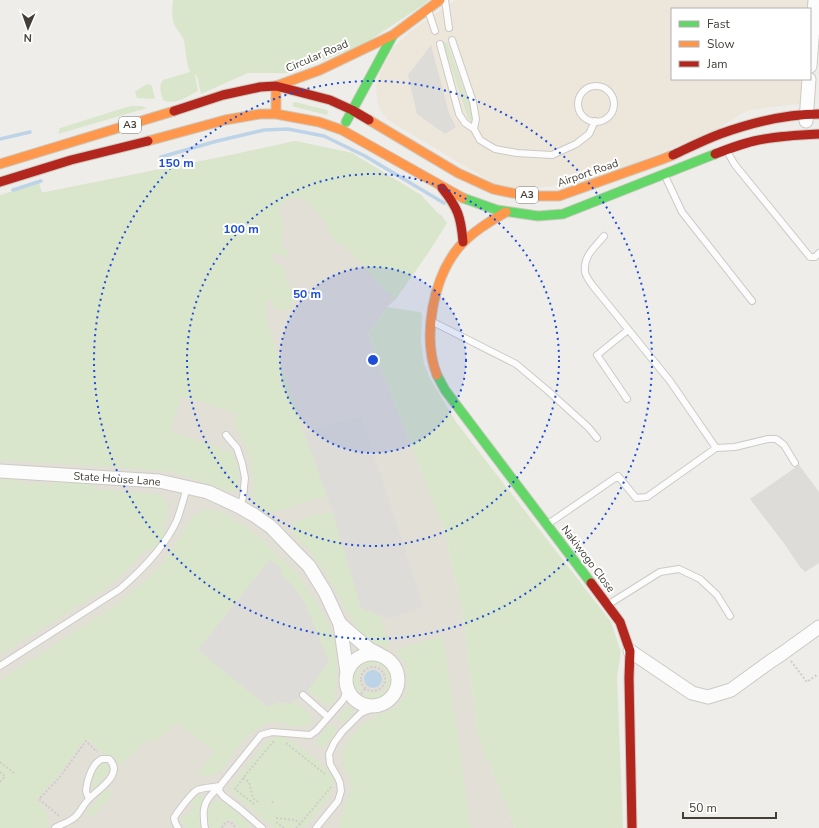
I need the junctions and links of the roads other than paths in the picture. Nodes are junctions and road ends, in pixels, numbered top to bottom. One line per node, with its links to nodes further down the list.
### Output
1 (440, 0): 4 (main road, Circular Road)
2 (445, 0): 5 (lane)
3 (815, 0): 10 (street)
4 (428, 9): 6 (lane); 7 (main road, Circular Road)
5 (449, 28)
6 (436, 32)
7 (393, 35): 12 (main road, Circular Road); 13 (main road, Circular Road)
8 (452, 40): 17 (lane)
9 (440, 44): 17 (lane)
10 (811, 53)
11 (809, 80): 15 (street)
12 (276, 86): 13 (main road, Airport Road / A3); 14 (main road); 21 (main road, Airport Road / A3)
13 (352, 110): 18 (main road, Circular Road); 25 (main road, Airport Road / A3)
14 (276, 114): 18 (main road, A3); 23 (main road, A3)
15 (813, 114): 19 (street); 25 (main road, Airport Road / A3)
16 (595, 122): 16 (lane); 17 (lane)
17 (474, 129)
18 (342, 130): 24 (main road, A3)
19 (813, 134): 20 (main road, A3)
20 (726, 150): 22 (main road, A3); 30 (lane)
21 (0, 164)
22 (665, 175): 27 (main road, A3); 31 (lane)
23 (0, 182)
24 (439, 185): 26 (main road, A3); 29 (main road)
25 (559, 196): 27 (main road)
26 (506, 212): 27 (main road, A3); 29 (main road, Nakiwogo Close)
27 (563, 214)
28 (604, 236): 33 (lane)
29 (463, 242): 32 (main road, Nakiwogo Close)
30 (819, 254)
31 (752, 301)
32 (432, 321): 36 (lane); 42 (main road, Nakiwogo Close)
33 (628, 330): 34 (lane); 37 (lane)
34 (627, 399)
35 (226, 435): 41 (lane)
36 (597, 438)
37 (716, 448): 38 (lane); 42 (lane)
38 (795, 462)
39 (0, 471): 40 (street, State House Lane)
40 (188, 487): 41 (street, State House Lane); 49 (lane)
41 (240, 507): 45 (street, State House Lane)
42 (546, 525): 43 (main road, Nakiwogo Close)
43 (608, 605): 44 (lane); 47 (main road, Nakiwogo Close)
44 (730, 616)
45 (340, 624): 48 (street); 50 (street)
46 (819, 627): 47 (street)
47 (630, 651): 62 (main road, Nakiwogo Close)
48 (379, 654): 50 (street); 53 (street)
49 (0, 666)
50 (347, 672): 51 (street)
51 (348, 689): 53 (street); 54 (lane)
52 (303, 695): 54 (lane)
53 (378, 706): 61 (lane)
54 (328, 717): 55 (lane)
55 (220, 786): 58 (lane); 59 (lane); 60 (lane)
56 (89, 799): 56 (lane); 57 (lane)
57 (55, 828)
58 (178, 828)
59 (205, 828)
60 (262, 828)
61 (316, 828)
62 (632, 828)

